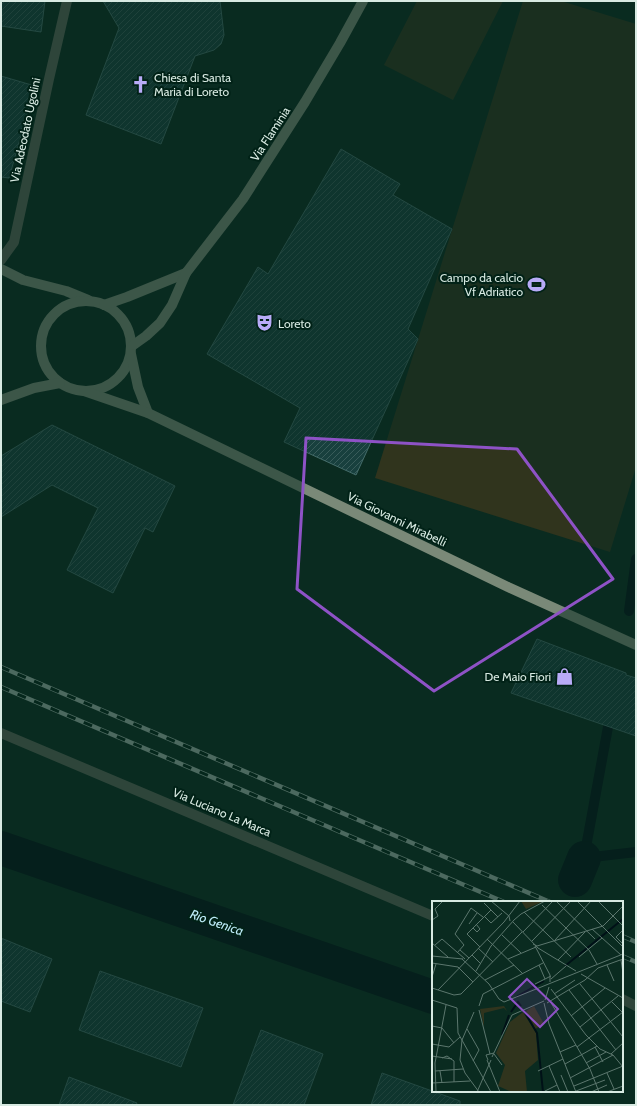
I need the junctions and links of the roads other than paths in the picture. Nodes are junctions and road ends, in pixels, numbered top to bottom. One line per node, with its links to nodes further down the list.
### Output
1 (67, 1): 3 (street, Via Adeodato Ugolini)
2 (363, 1): 5 (street, Via Flaminia)
3 (1, 260)
4 (1, 269): 6 (street)
5 (186, 273): 7 (street, Via Flaminia); 8 (street, Via Flaminia)
6 (90, 301): 7 (street); 9 (street)
7 (104, 304): 8 (street)
8 (131, 350): 10 (street); 12 (street)
9 (60, 383): 10 (street); 11 (street)
10 (84, 392): 12 (street, Via Giovanni Mirabelli)
11 (1, 400)
12 (148, 413): 13 (street, Via Giovanni Mirabelli)
13 (636, 645)
14 (1, 732): 15 (street, Via Luciano La Marca)
15 (432, 916)
16 (623, 1000): 17 (street)
17 (636, 1006)

